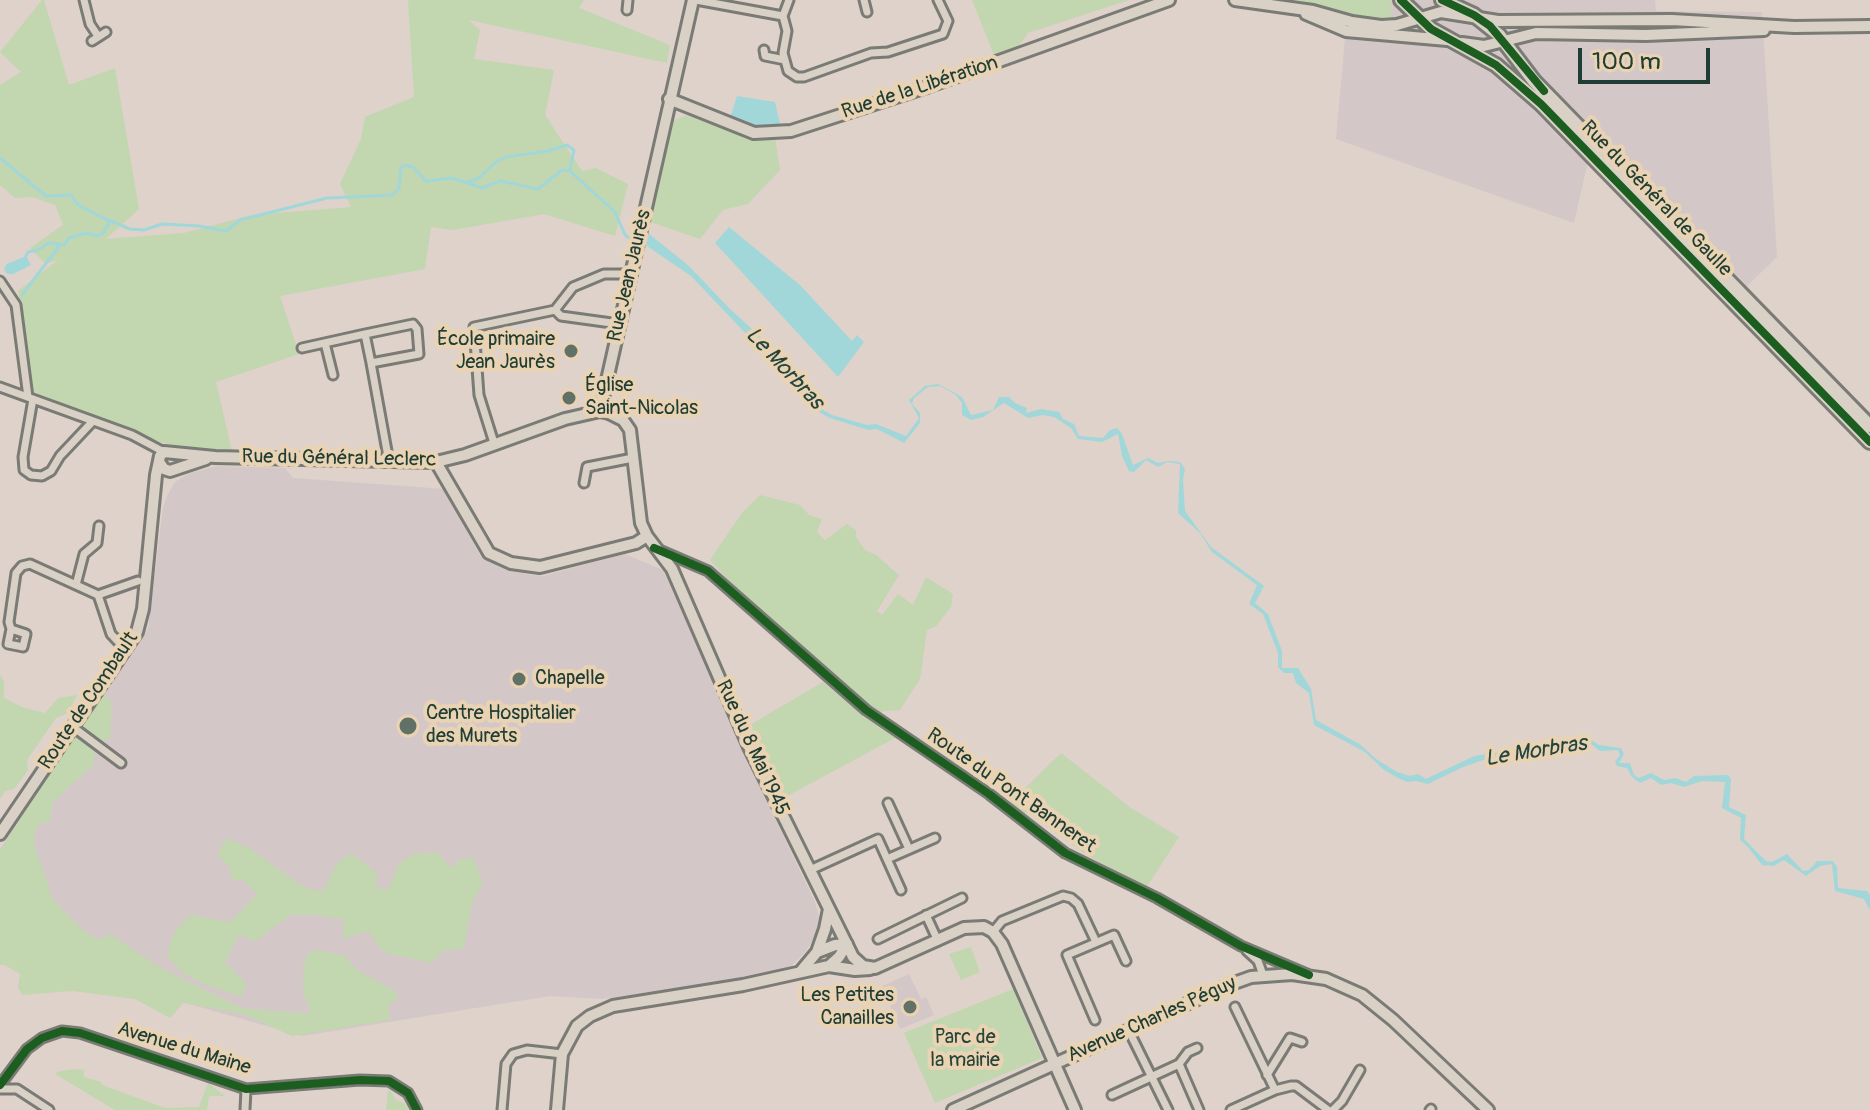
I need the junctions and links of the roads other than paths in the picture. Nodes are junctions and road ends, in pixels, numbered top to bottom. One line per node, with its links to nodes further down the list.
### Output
1 (84, 0): 21 (street)
2 (628, 0): 12 (street)
3 (695, 0): 14 (street); 26 (main road, Rue Jean Jaurès)
4 (789, 0): 14 (street)
5 (864, 0): 13 (street)
6 (938, 0): 25 (street)
7 (1169, 0): 26 (main road, Rue de la Libération)
8 (1235, 0): 11 (main road)
9 (1401, 0): 15 (main road, Rue du Général de Gaulle)
10 (1442, 0): 16 (main road, Rue du Général de Gaulle)
11 (1292, 8): 15 (main road); 23 (main road)
12 (627, 10)
13 (867, 12)
14 (783, 16): 25 (street)
15 (1419, 18): 16 (main road); 23 (main road, Rue du Général de Gaulle)
16 (1482, 19): 17 (main road); 22 (main road, Rue du Général de Gaulle)
17 (1646, 21): 19 (main road); 20 (street)
18 (1870, 26): 19 (main road)
19 (1794, 27): 20 (main road)
20 (1646, 35): 22 (main road)
21 (99, 36)
22 (1504, 41): 23 (main road); 40 (main road, Rue du Général de Gaulle)
23 (1455, 42): 41 (main road, Rue du Général de Gaulle)
24 (764, 50): 25 (street)
25 (785, 60)
26 (669, 99): 27 (main road, Rue Jean Jaurès)
27 (631, 274): 29 (street); 30 (main road, Rue Jean Jaurès)
28 (0, 281): 37 (street)
29 (555, 310): 30 (street); 42 (street)
30 (619, 324): 38 (main road, Rue Jean Jaurès)
31 (365, 334): 32 (street); 34 (street); 34 (street)
32 (325, 343): 33 (street); 35 (street)
33 (302, 348)
34 (371, 363): 46 (street)
35 (333, 375)
36 (0, 387): 37 (street)
37 (30, 398): 39 (street); 39 (street)
38 (600, 411): 42 (main road, Rue du Général Leclerc); 45 (main road)
39 (93, 421): 43 (street)
40 (1870, 426)
41 (1870, 442)
42 (494, 443): 47 (main road, Rue du Général Leclerc)
43 (165, 455): 44 (main road, Rue du Général Leclerc); 48 (main road); 48 (main road); 50 (main road, Route de Combault)
44 (215, 457): 46 (main road, Rue du Général Leclerc); 48 (main road, Rue du Général Leclerc)
45 (633, 458): 49 (street); 52 (main road)
46 (389, 462): 47 (main road, Rue du Général Leclerc)
47 (436, 462): 52 (main road)
48 (173, 469): 50 (main road, Route de Combault)
49 (584, 483)
50 (153, 509): 59 (main road, Route de Combault)
51 (99, 526): 56 (street)
52 (651, 543): 53 (street, Route du Pont Banneret); 54 (main road, Rue du 8 Mai 1945)
53 (686, 560): 54 (street); 77 (street, Route du Pont Banneret)
54 (672, 569): 67 (main road, Rue du 8 Mai 1945)
55 (138, 581): 57 (street)
56 (76, 585): 57 (street); 58 (street)
57 (98, 595): 59 (street)
58 (11, 629)
59 (125, 649): 60 (main road, Route de Combault)
60 (73, 727): 61 (street); 63 (main road, Route de Combault)
61 (121, 763)
62 (888, 803): 65 (street)
63 (0, 834)
64 (935, 838): 65 (street)
65 (909, 849): 66 (street)
66 (887, 859): 67 (street); 68 (street)
67 (810, 870): 70 (main road, Rue du 8 Mai 1945)
68 (901, 890)
69 (962, 898): 71 (street)
70 (829, 908): 76 (main road, Rue du 8 Mai 1945); 78 (main road)
71 (926, 915): 73 (street); 74 (street)
72 (993, 932): 74 (main road); 75 (street); 91 (main road)
73 (878, 939)
74 (938, 941): 81 (main road)
75 (1096, 942): 79 (street); 86 (street)
76 (847, 944): 78 (main road); 80 (main road); 81 (main road, Rue du 8 Mai 1945)
77 (1241, 946): 83 (street); 84 (street, Route du Pont Banneret)
78 (817, 952): 82 (main road)
79 (1126, 961)
80 (829, 966): 81 (main road); 82 (main road)
81 (875, 968)
82 (801, 971): 90 (main road)
83 (1263, 975): 84 (main road, Avenue Charles Péguy); 87 (main road, Avenue Charles Péguy)
84 (1309, 975): 111 (main road, Avenue Charles Péguy)
85 (1235, 1007): 94 (street)
86 (1095, 1020)
87 (1129, 1031): 91 (main road, Avenue Charles Péguy); 95 (street)
88 (1302, 1042): 94 (street)
89 (1197, 1048): 92 (street)
90 (562, 1054): 103 (street); 104 (main road)
91 (1055, 1063): 105 (main road, Avenue Charles Péguy); 106 (main road)
92 (1179, 1064): 95 (street); 108 (street)
93 (1360, 1070): 110 (street)
94 (1267, 1075): 98 (street)
95 (1152, 1076): 99 (street); 107 (street)
96 (0, 1087): 97 (street, Avenue du Maine); 100 (street)
97 (246, 1089): 101 (street); 102 (street, Avenue du Maine)
98 (1275, 1090): 109 (street); 110 (street)
99 (1112, 1095)
100 (49, 1110)
101 (245, 1110)
102 (417, 1110)
103 (502, 1110)
104 (557, 1110)
105 (953, 1110)
106 (1075, 1110)
107 (1168, 1110)
108 (1199, 1110)
109 (1231, 1110)
110 (1330, 1110)
111 (1488, 1110)

